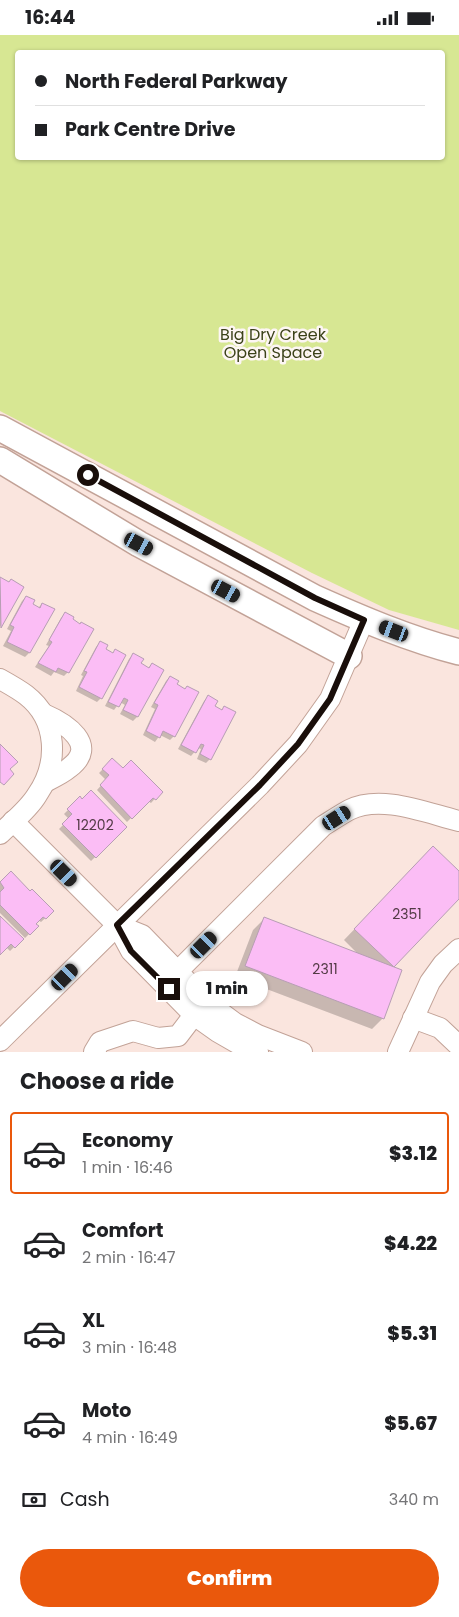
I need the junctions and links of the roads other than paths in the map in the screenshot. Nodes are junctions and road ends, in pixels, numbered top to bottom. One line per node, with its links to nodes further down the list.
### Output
1 (0, 428): 3 (main road)
2 (0, 460): 5 (main road)
3 (364, 620): 4 (main road); 5 (street)
4 (459, 652)
5 (349, 656): 11 (street)
6 (0, 679): 7 (street)
7 (44, 714): 8 (street); 8 (street)
8 (45, 782): 10 (street)
9 (459, 821): 13 (street)
10 (6, 828): 11 (street)
11 (117, 925): 13 (street); 14 (street); 16 (street)
12 (459, 949): 15 (street)
13 (178, 971): 20 (street)
14 (194, 1015): 18 (street); 19 (street)
15 (413, 1018): 17 (street); 21 (street)
16 (0, 1041)
17 (459, 1046)
18 (94, 1052)
19 (258, 1052)
20 (302, 1052)
21 (398, 1052)

